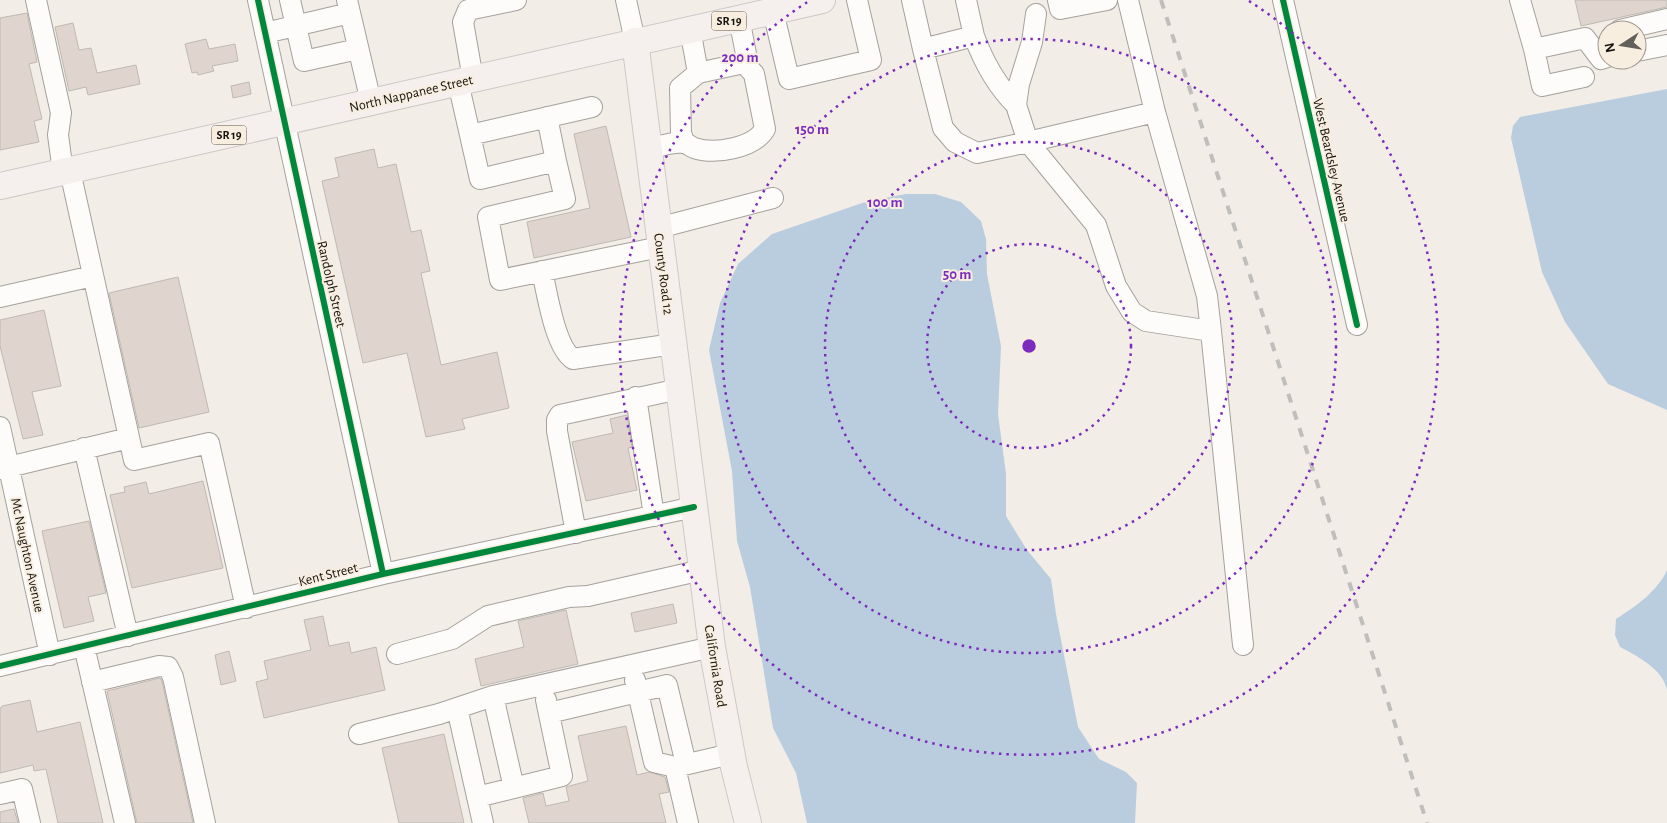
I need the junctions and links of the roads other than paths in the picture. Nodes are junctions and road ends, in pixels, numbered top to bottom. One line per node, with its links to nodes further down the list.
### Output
1 (36, 0): 49 (street)
2 (258, 0): 23 (street, Randolph Street)
3 (290, 0): 21 (street)
4 (516, 0): 37 (street)
5 (626, 0): 27 (street)
6 (822, 0): 17 (main road, North Nappanee Street / SR 19)
7 (857, 0): 17 (street)
8 (912, 0): 30 (street)
9 (966, 0): 25 (street)
10 (1107, 0): 14 (street)
11 (1128, 0): 41 (street)
12 (1283, 0): 56 (street, West Beardsley Avenue)
13 (1520, 0): 31 (street)
14 (1059, 4): 16 (street)
15 (349, 7): 21 (street); 29 (street)
16 (1035, 7): 39 (street)
17 (773, 11): 18 (main road, North Nappanee Street / SR 19)
18 (739, 18): 22 (main road, North Nappanee Street / SR 19); 34 (street)
19 (1667, 19): 20 (street)
20 (1647, 24)
21 (296, 26): 23 (street); 29 (street)
22 (690, 29): 27 (main road, North Nappanee Street / SR 19); 35 (street)
23 (264, 33): 43 (street, Randolph Street)
24 (1597, 35): 26 (street)
25 (974, 36): 30 (street); 39 (street)
26 (1585, 38): 31 (street); 33 (street)
27 (635, 42): 37 (main road, North Nappanee Street / SR 19); 47 (main road, County Road 12)
28 (1667, 45): 32 (street)
29 (358, 49): 38 (street)
30 (923, 49): 46 (street)
31 (1534, 49): 36 (street)
32 (1647, 49)
33 (1597, 54)
34 (744, 64): 35 (street); 45 (street)
35 (698, 73): 45 (street)
36 (1584, 77)
37 (466, 80): 38 (main road, North Nappanee Street / SR 19); 44 (street)
38 (370, 102): 43 (main road, North Nappanee Street / SR 19)
39 (1016, 105): 46 (street)
40 (592, 107): 42 (street)
41 (1155, 112): 46 (street); 57 (street)
42 (547, 116): 44 (street); 48 (street)
43 (283, 122): 49 (main road, North Nappanee Street / SR 19); 69 (street, Randolph Street)
44 (470, 136): 48 (street)
45 (684, 142): 47 (street)
46 (1028, 142): 57 (street)
47 (648, 149): 52 (main road, County Road 12)
48 (556, 161): 53 (street)
49 (66, 171): 50 (main road, North Nappanee Street / SR 19); 54 (street)
50 (0, 186)
51 (773, 198): 52 (street)
52 (659, 238): 53 (street); 58 (main road, County Road 12)
53 (542, 271): 58 (street)
54 (93, 276): 55 (street); 62 (street)
55 (0, 297)
56 (1357, 325)
57 (1211, 331): 72 (street)
58 (673, 344): 59 (main road, County Road 12)
59 (679, 389): 60 (street); 65 (main road, County Road 12)
60 (636, 397): 66 (street); 67 (street)
61 (0, 426): 64 (street, Mc Naughton Avenue)
62 (129, 438): 63 (street); 70 (street)
63 (84, 448): 64 (street); 71 (street)
64 (4, 468): 76 (street, Mc Naughton Avenue)
65 (694, 507): 66 (street, Kent Street); 68 (main road, California Road)
66 (654, 516): 67 (street, Kent Street)
67 (576, 532): 69 (street, Kent Street)
68 (702, 570): 74 (main road, California Road); 75 (street)
69 (383, 574): 70 (street, Kent Street)
70 (246, 608): 71 (street, Kent Street)
71 (128, 636): 73 (street, Kent Street)
72 (1243, 645)
73 (84, 646): 76 (street, Kent Street); 79 (street)
74 (712, 647): 77 (street); 86 (main road, California Road)
75 (397, 654)
76 (50, 655): 78 (street, Kent Street)
77 (632, 665): 80 (street); 81 (street)
78 (0, 666)
79 (92, 682): 92 (street); 93 (street)
80 (543, 685): 82 (street); 84 (street)
81 (638, 692): 84 (street); 87 (street); 87 (street)
82 (493, 696): 83 (street); 88 (street)
83 (457, 708): 85 (street); 90 (street)
84 (549, 713): 88 (street)
85 (359, 734)
86 (732, 754): 87 (street); 96 (main road, California Road)
87 (681, 766): 95 (street)
88 (514, 788): 90 (street)
89 (0, 794): 91 (street)
90 (477, 797): 94 (street)
91 (30, 823)
92 (125, 823)
93 (205, 823)
94 (483, 823)
95 (688, 823)
96 (748, 823)

